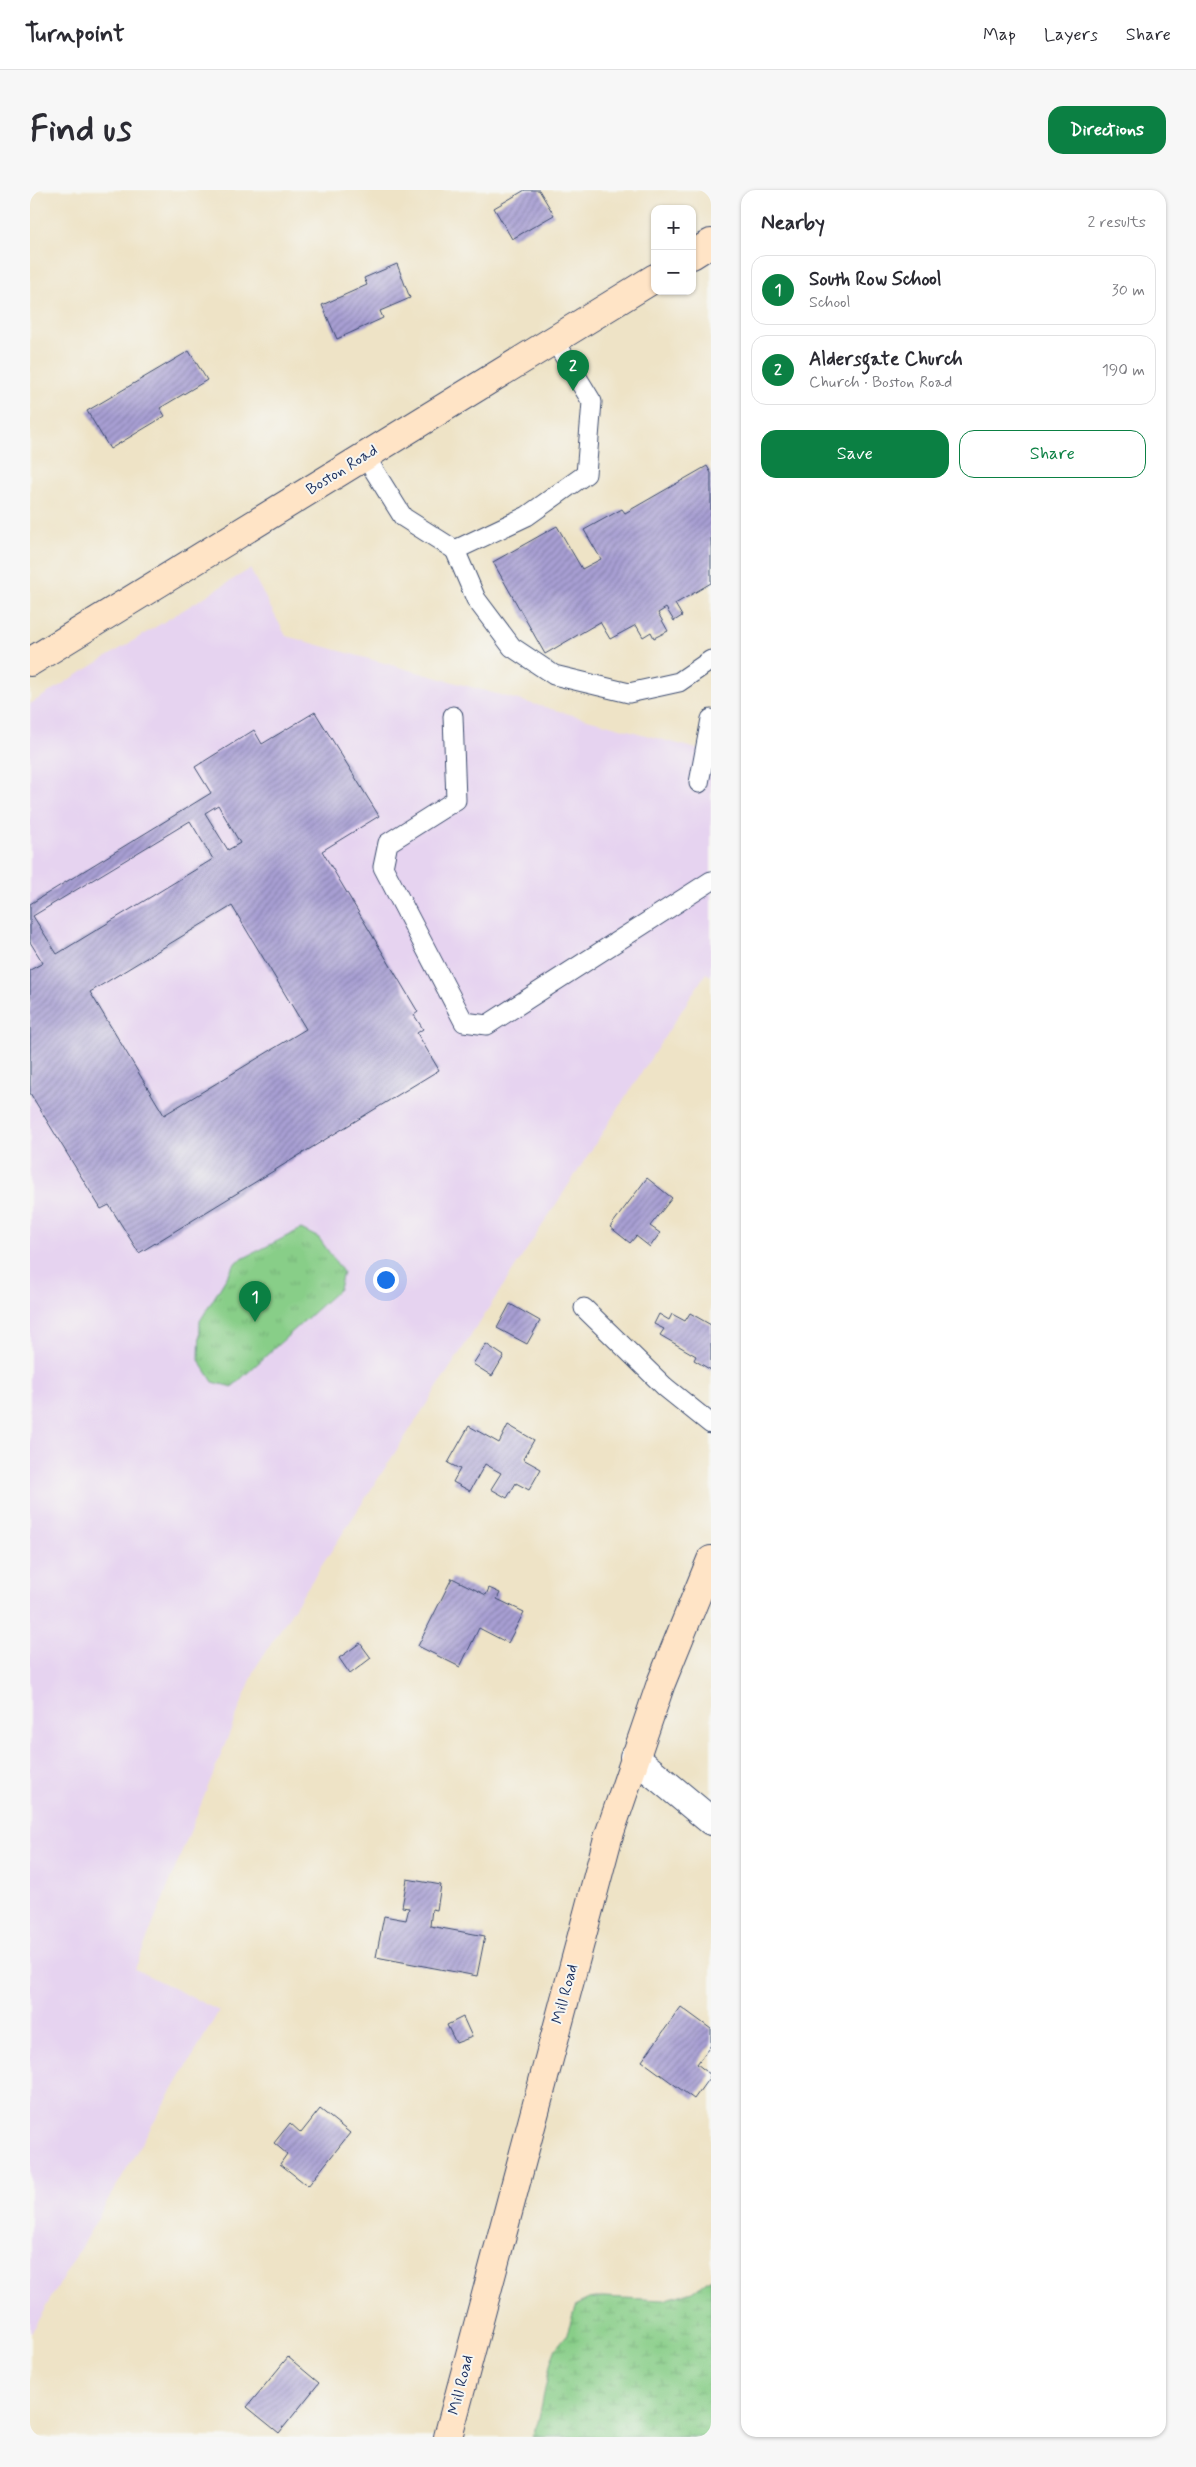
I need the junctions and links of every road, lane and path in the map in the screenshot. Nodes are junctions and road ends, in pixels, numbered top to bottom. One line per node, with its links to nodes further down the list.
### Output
1 (711, 243): 2 (main road)
2 (696, 252)
3 (651, 281): 4 (main road, Boston Road)
4 (555, 341): 5 (main road, Boston Road); 6 (lane)
5 (365, 456): 6 (lane); 8 (main road, Boston Road)
6 (455, 550): 7 (lane)
7 (711, 660)
8 (30, 662)
9 (453, 716): 12 (lane)
10 (711, 719): 11 (lane)
11 (699, 784)
12 (711, 881)
13 (584, 1308): 14 (lane)
14 (711, 1424)
15 (711, 1560): 16 (main road, Mill Road)
16 (634, 1757): 17 (street); 18 (main road, Mill Road)
17 (711, 1821)
18 (449, 2433)

